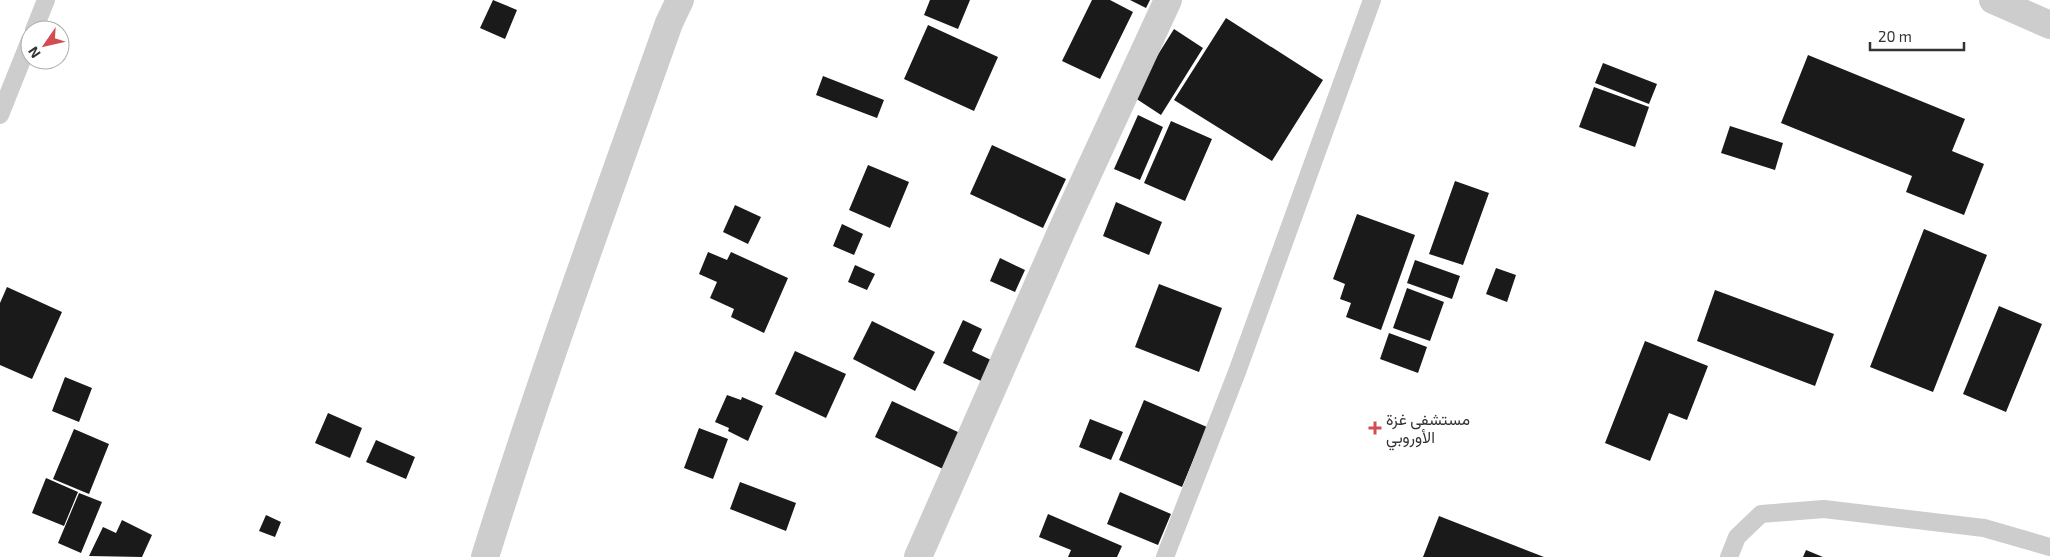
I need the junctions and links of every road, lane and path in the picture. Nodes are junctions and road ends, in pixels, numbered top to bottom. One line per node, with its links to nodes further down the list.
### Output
1 (46, 0): 6 (lane)
2 (680, 0): 11 (street)
3 (1168, 0): 12 (street)
4 (1372, 0): 13 (lane)
5 (1993, 0): 7 (street)
6 (38, 20)
7 (2050, 25)
8 (20, 65): 9 (lane)
9 (0, 115)
10 (2050, 547): 14 (lane)
11 (485, 557)
12 (918, 557)
13 (1165, 557)
14 (1729, 557)

